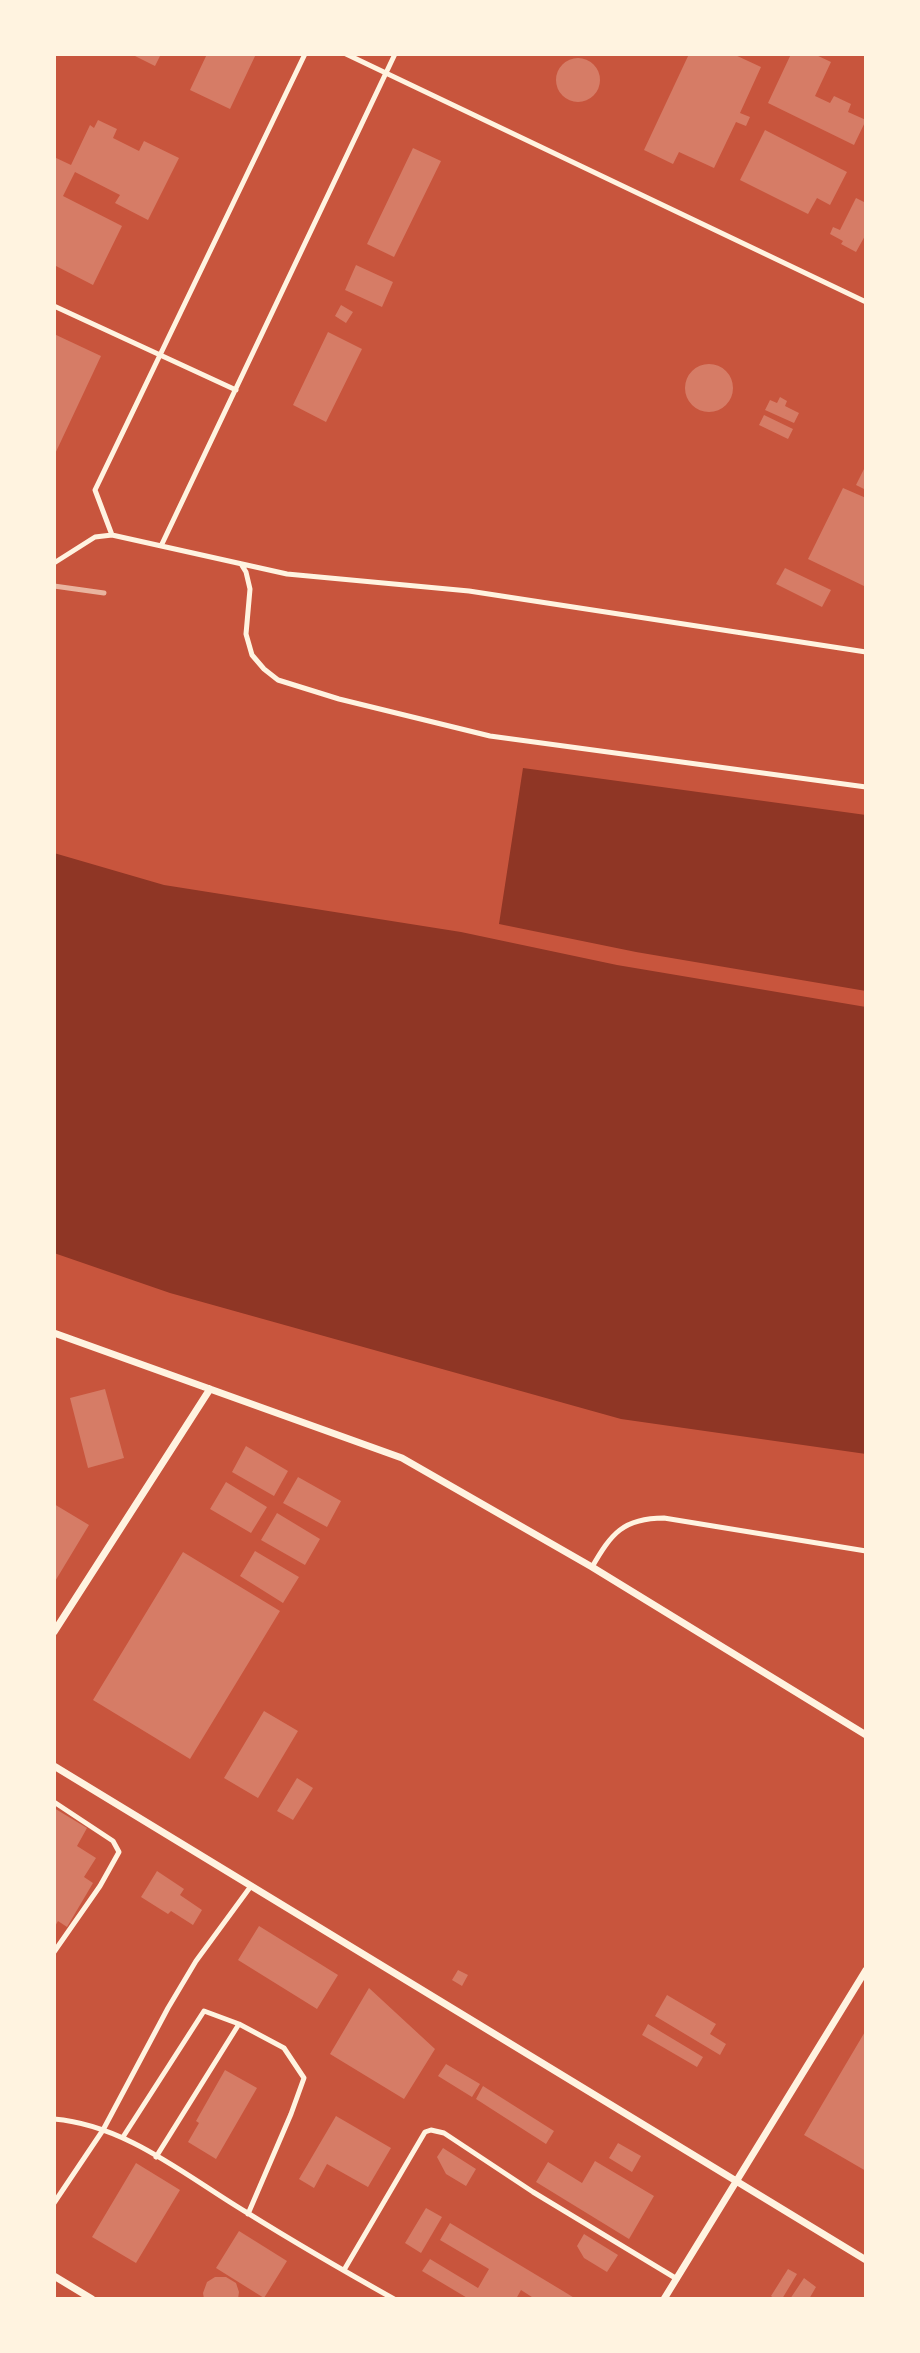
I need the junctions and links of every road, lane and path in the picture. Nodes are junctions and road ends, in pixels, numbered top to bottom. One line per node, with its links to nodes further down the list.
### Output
1 (305, 54): 7 (lane)
2 (346, 54): 4 (lane)
3 (396, 54): 4 (lane)
4 (386, 74): 5 (lane); 8 (lane)
5 (866, 302)
6 (54, 306): 7 (lane)
7 (161, 356): 8 (lane); 9 (lane)
8 (236, 390): 10 (lane)
9 (112, 535): 10 (lane); 11 (lane)
10 (161, 546): 12 (lane)
11 (54, 562)
12 (241, 564): 13 (lane); 14 (lane)
13 (866, 652)
14 (866, 787)
15 (54, 1333): 16 (street)
16 (210, 1389): 18 (street); 19 (street)
17 (866, 1550): 18 (lane)
18 (592, 1567): 20 (street)
19 (54, 1632)
20 (866, 1735)
21 (54, 1766): 23 (street)
22 (54, 1802): 24 (lane)
23 (251, 1886): 28 (lane); 31 (street)
24 (54, 1952)
25 (866, 1970): 31 (street)
26 (239, 2024): 29 (lane); 30 (lane); 33 (lane)
27 (54, 2119): 28 (lane)
28 (103, 2130): 29 (lane); 32 (lane)
29 (123, 2137): 30 (lane)
30 (156, 2157): 33 (lane)
31 (737, 2182): 34 (street); 37 (street)
32 (54, 2203)
33 (248, 2214): 35 (lane)
34 (866, 2260)
35 (344, 2270): 37 (lane); 39 (lane)
36 (54, 2276): 38 (street)
37 (677, 2279): 40 (street)
38 (92, 2299)
39 (394, 2299)
40 (664, 2299)

